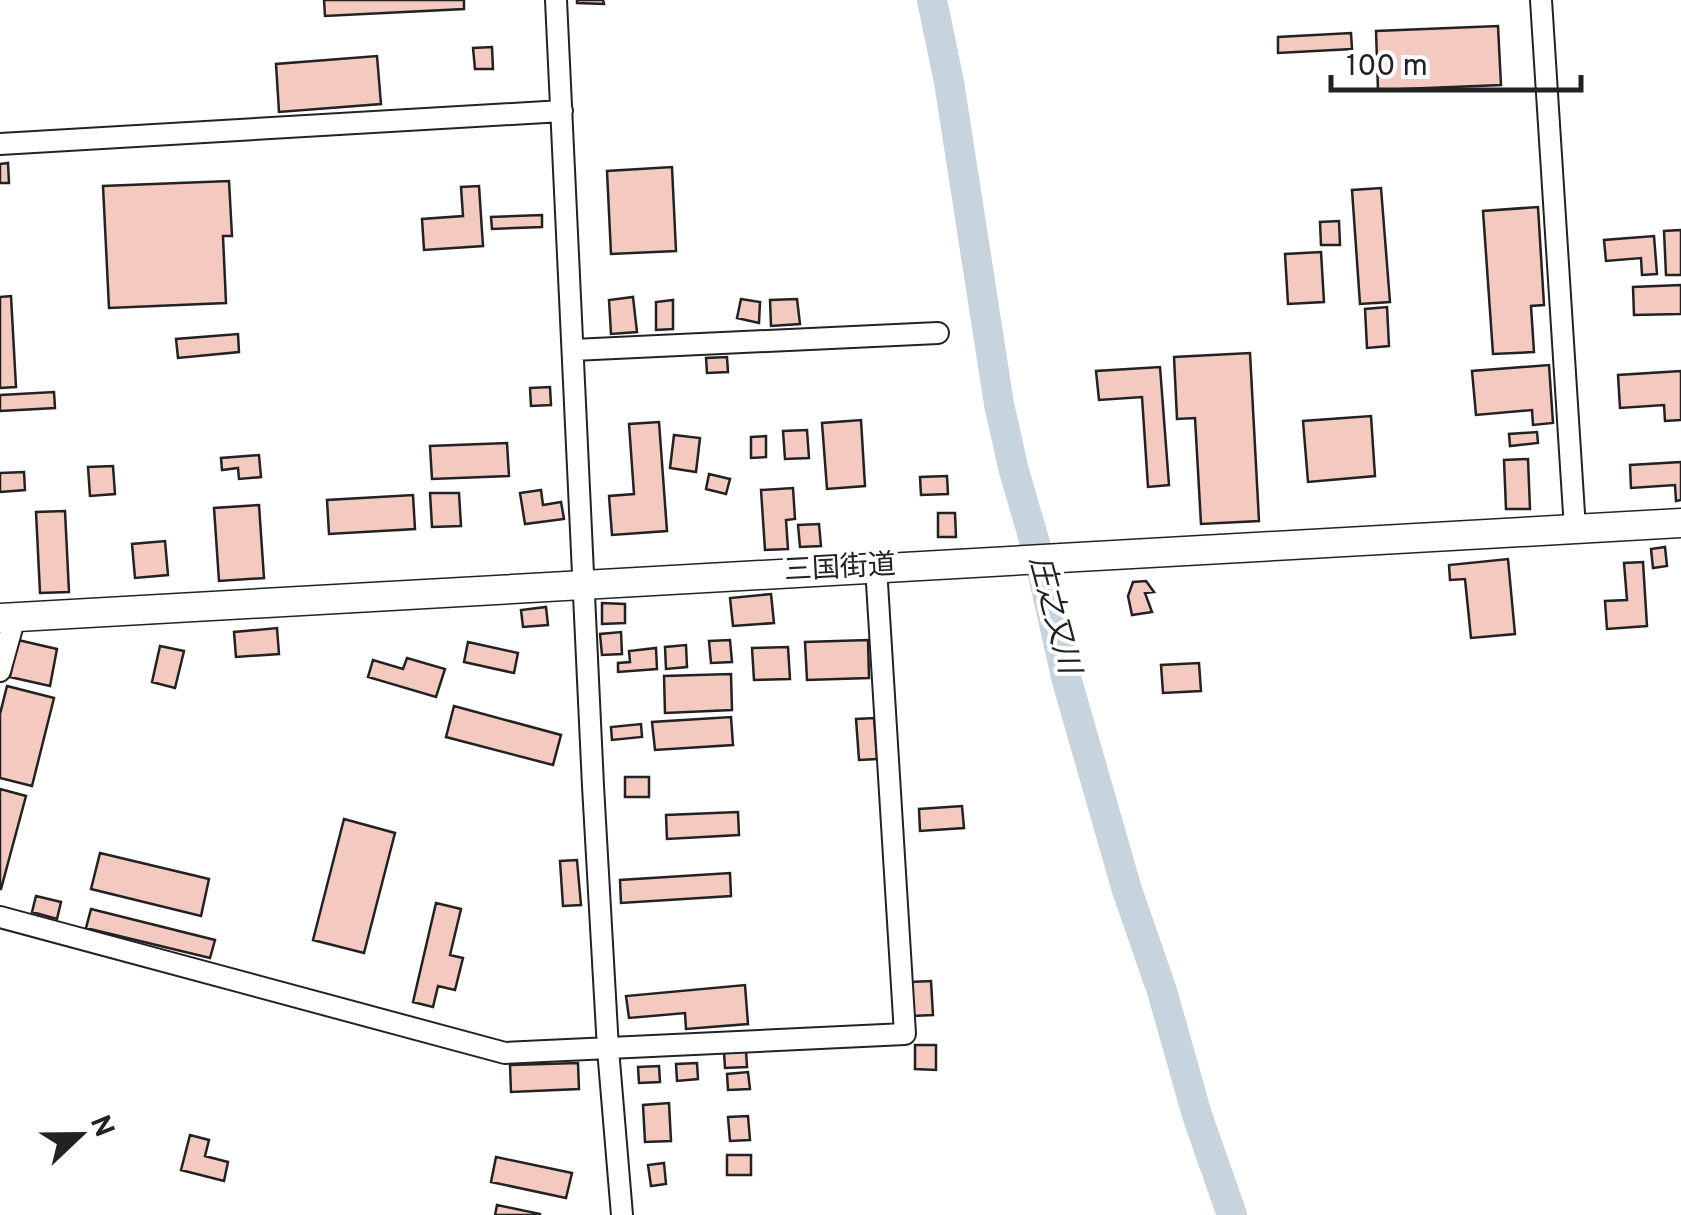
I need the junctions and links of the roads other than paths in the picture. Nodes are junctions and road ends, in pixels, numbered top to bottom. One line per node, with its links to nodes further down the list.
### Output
1 (556, 0): 3 (street)
2 (1541, 0): 8 (street)
3 (562, 110): 4 (street); 6 (street)
4 (0, 144)
5 (938, 333): 6 (street)
6 (573, 350): 10 (street)
7 (1681, 523): 8 (highway, 三国街道)
8 (1575, 529): 9 (highway, 三国街道)
9 (876, 567): 10 (highway, 三国街道); 14 (street)
10 (584, 585): 11 (highway, 三国街道); 14 (street)
11 (7, 618): 12 (street)
12 (0, 671)
13 (0, 917): 14 (street)
14 (608, 1049): 15 (street)
15 (622, 1215)

